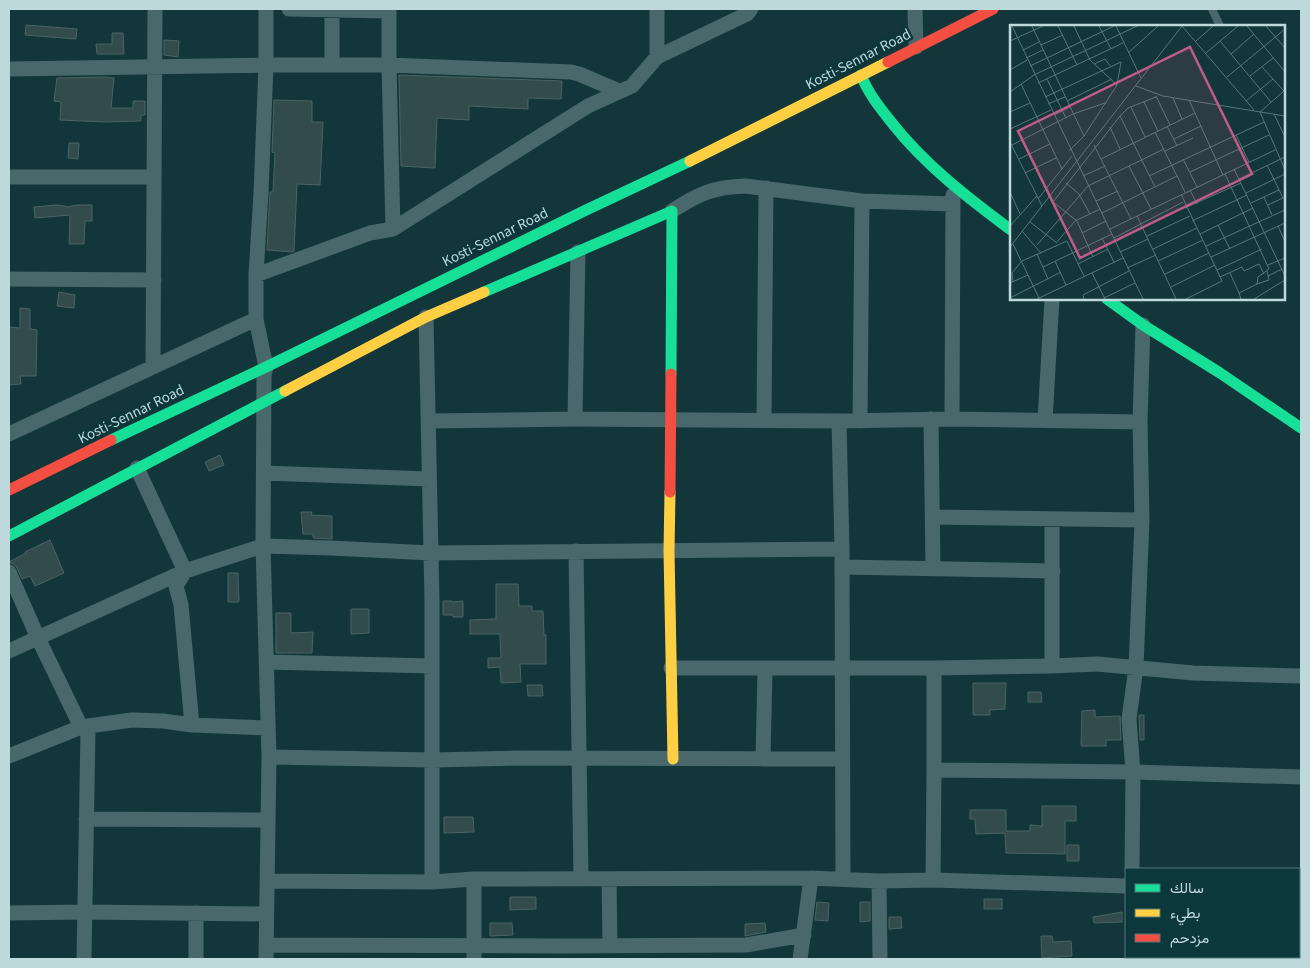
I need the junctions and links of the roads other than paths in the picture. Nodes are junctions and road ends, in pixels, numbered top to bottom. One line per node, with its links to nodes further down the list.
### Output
1 (155, 9): 17 (street)
2 (266, 9): 14 (street)
3 (289, 9): 4 (street)
4 (332, 9): 9 (street); 15 (street)
5 (657, 9): 13 (street)
6 (915, 9): 12 (street)
7 (993, 9): 12 (main road, Kosti-Sennar Road)
8 (1212, 9): 11 (lane)
9 (389, 10): 16 (street)
10 (748, 11): 13 (street)
11 (1220, 25)
12 (916, 47): 19 (main road, Kosti-Sennar Road)
13 (657, 57): 20 (street)
14 (266, 65): 15 (street); 17 (street); 31 (street)
15 (332, 65): 16 (street)
16 (389, 65): 20 (street); 28 (street)
17 (156, 67): 18 (street); 22 (street)
18 (9, 69)
19 (861, 75): 23 (main road); 39 (main road, Kosti-Sennar Road)
20 (619, 91): 28 (street)
21 (9, 177): 22 (street)
22 (154, 177): 33 (street)
23 (953, 184): 26 (street); 29 (main road)
24 (766, 188): 25 (street); 27 (street); 46 (street)
25 (862, 201): 26 (street); 50 (street)
26 (953, 204): 44 (street)
27 (672, 211): 30 (main road); 45 (main road)
28 (393, 228): 31 (street)
29 (1010, 229)
30 (578, 252): 36 (main road); 42 (street)
31 (256, 275): 37 (street)
32 (9, 279): 33 (street)
33 (154, 280): 40 (street)
34 (1052, 300): 47 (street)
35 (1108, 300): 38 (main road)
36 (426, 317): 41 (main road); 48 (street)
37 (256, 319): 39 (street); 40 (street)
38 (1143, 325): 51 (street); 52 (main road)
39 (266, 366): 41 (street); 57 (main road, Kosti-Sennar Road)
40 (153, 367): 53 (street)
41 (264, 402): 54 (main road); 55 (street)
42 (575, 419): 45 (street); 48 (street)
43 (931, 419): 44 (street); 50 (street); 58 (street)
44 (952, 419): 47 (street)
45 (672, 420): 46 (street); 65 (main road)
46 (764, 420): 49 (street)
47 (1045, 420): 51 (street)
48 (429, 421): 56 (street)
49 (839, 421): 50 (street); 63 (street)
50 (860, 421)
51 (1140, 422): 60 (street)
52 (1301, 428)
53 (9, 434)
54 (137, 468): 61 (main road); 69 (street)
55 (264, 473): 56 (street); 62 (street)
56 (429, 479): 66 (street)
57 (9, 490)
58 (933, 517): 59 (street); 68 (street)
59 (1052, 519): 60 (street); 70 (street)
60 (1142, 520): 77 (street)
61 (9, 536)
62 (263, 546): 66 (street); 69 (street); 74 (street)
63 (842, 549): 65 (street); 67 (street)
64 (576, 551): 65 (street); 66 (street); 88 (street)
65 (669, 551): 78 (main road)
66 (431, 553): 75 (street)
67 (842, 567): 68 (street); 79 (street)
68 (933, 569): 70 (street)
69 (184, 571): 72 (street); 83 (street)
70 (1052, 571): 76 (street)
71 (9, 572): 72 (street)
72 (38, 638): 73 (street); 84 (street)
73 (9, 651)
74 (266, 662): 75 (street); 85 (street)
75 (432, 666): 91 (street)
76 (1052, 666): 77 (street); 80 (street)
77 (1136, 667): 82 (street); 94 (street)
78 (671, 668): 81 (street); 89 (main road)
79 (842, 668): 80 (street); 81 (street); 90 (street)
80 (934, 668): 93 (street)
81 (765, 669): 92 (street)
82 (1301, 676)
83 (192, 725): 84 (street); 85 (street)
84 (81, 728): 86 (street); 96 (street)
85 (268, 728): 87 (street)
86 (9, 756)
87 (269, 757): 91 (street); 97 (street)
88 (580, 758): 89 (street); 91 (street); 101 (street)
89 (673, 759): 92 (street)
90 (842, 759): 92 (street); 103 (street)
91 (433, 760): 107 (street)
92 (763, 760)
93 (934, 770): 94 (street); 104 (street)
94 (1133, 772): 95 (street); 98 (street)
95 (1301, 777)
96 (86, 819): 97 (street); 110 (street)
97 (268, 820): 105 (street)
98 (1132, 868)
99 (811, 878): 102 (street); 103 (street); 113 (street)
100 (474, 879): 101 (street); 107 (street); 117 (street)
101 (581, 879): 102 (street)
102 (610, 879): 114 (street)
103 (843, 879): 106 (street)
104 (933, 880): 106 (street); 108 (street)
105 (268, 881): 107 (street); 112 (street)
106 (879, 881): 123 (street)
107 (432, 882)
108 (1125, 886)
109 (9, 912): 110 (street)
110 (85, 912): 111 (street); 120 (street)
111 (196, 913): 112 (street); 121 (street)
112 (266, 914): 115 (street)
113 (804, 935): 116 (street); 122 (street)
114 (610, 945): 116 (street); 117 (street)
115 (266, 952): 117 (street)
116 (746, 952)
117 (474, 953)
118 (1215, 958): 119 (street)
119 (1301, 958)
120 (84, 959)
121 (196, 959)
122 (800, 959)
123 (880, 959)

